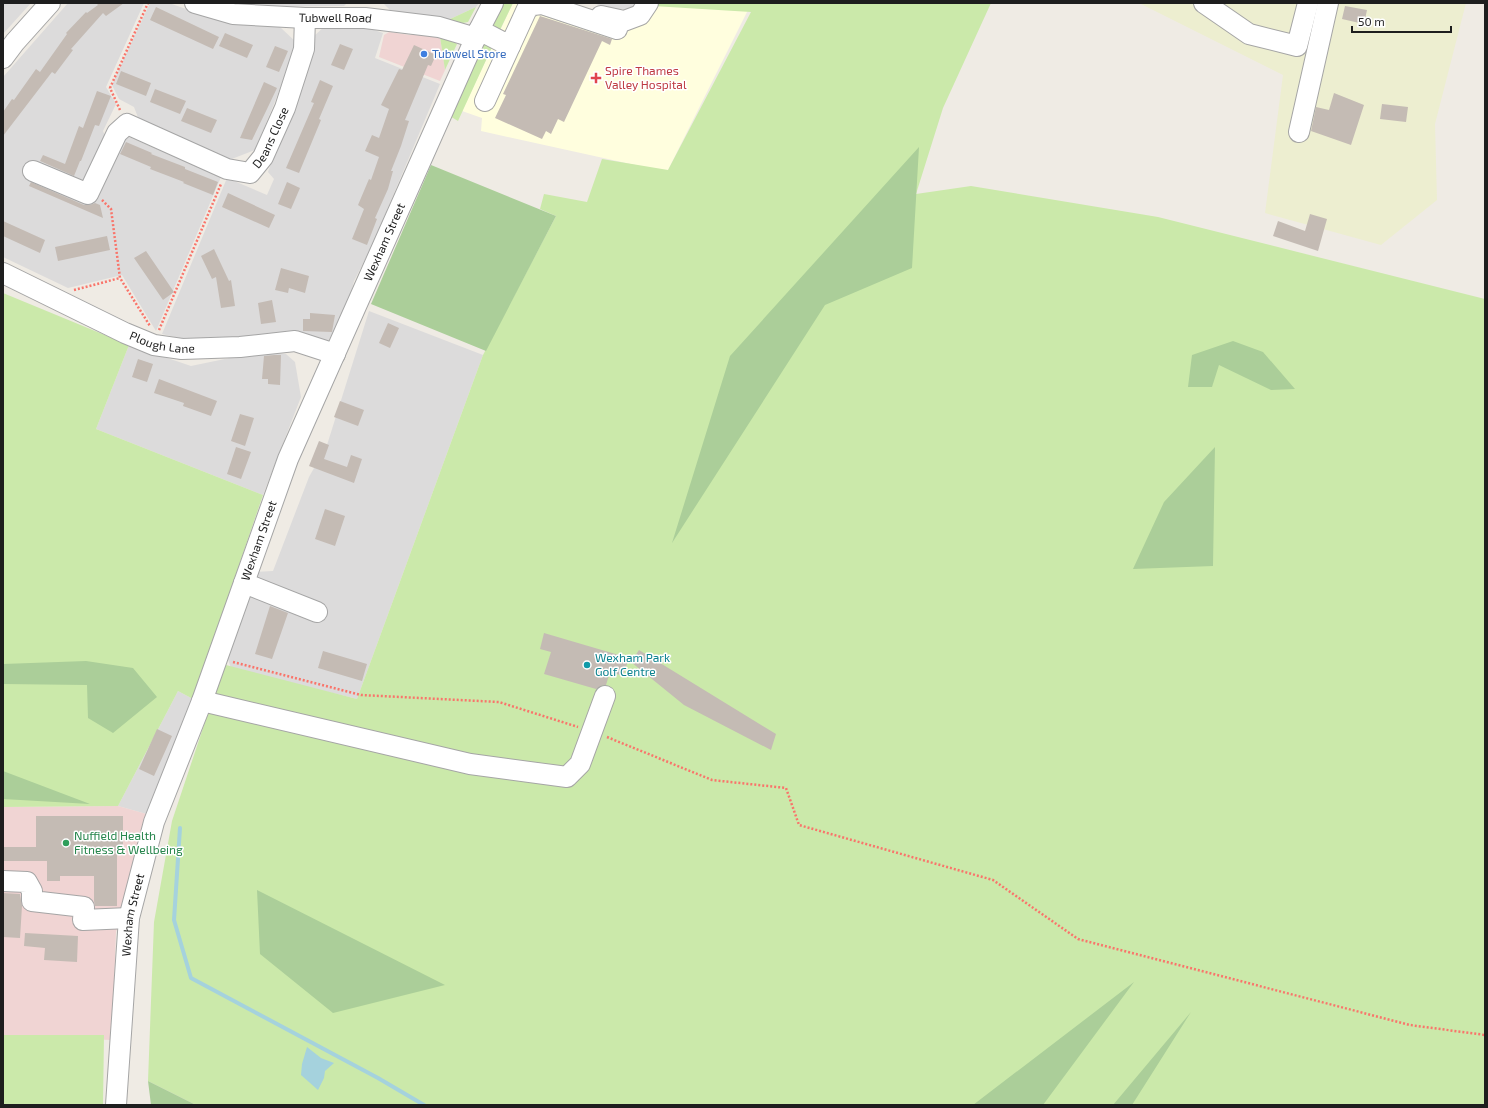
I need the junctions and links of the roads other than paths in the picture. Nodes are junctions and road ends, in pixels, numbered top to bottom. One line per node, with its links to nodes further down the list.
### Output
1 (50, 3): 14 (street)
2 (195, 3): 10 (street, Tubwell Road)
3 (493, 3): 12 (street, Wexham Street)
4 (567, 3): 5 (street)
5 (648, 3)
6 (1204, 3): 7 (street)
7 (1308, 3)
8 (1328, 3): 16 (street)
9 (366, 11): 10 (street, Tubwell Road); 12 (street, Tubwell Road)
10 (305, 18): 17 (street, Deans Close)
11 (617, 29): 13 (street)
12 (478, 34): 13 (street, Tubwell Road); 19 (street, Wexham Street)
13 (510, 46): 15 (street)
14 (3, 58)
15 (485, 101)
16 (1299, 132)
17 (33, 171)
18 (3, 273): 19 (street, Plough Lane)
19 (335, 354): 20 (street, Wexham Street)
20 (244, 583): 21 (street); 23 (street, Wexham Street)
21 (317, 612)
22 (604, 696): 23 (street)
23 (202, 701): 25 (street, Wexham Street)
24 (3, 881): 25 (street)
25 (129, 918): 26 (street, Wexham Street)
26 (116, 1105)

